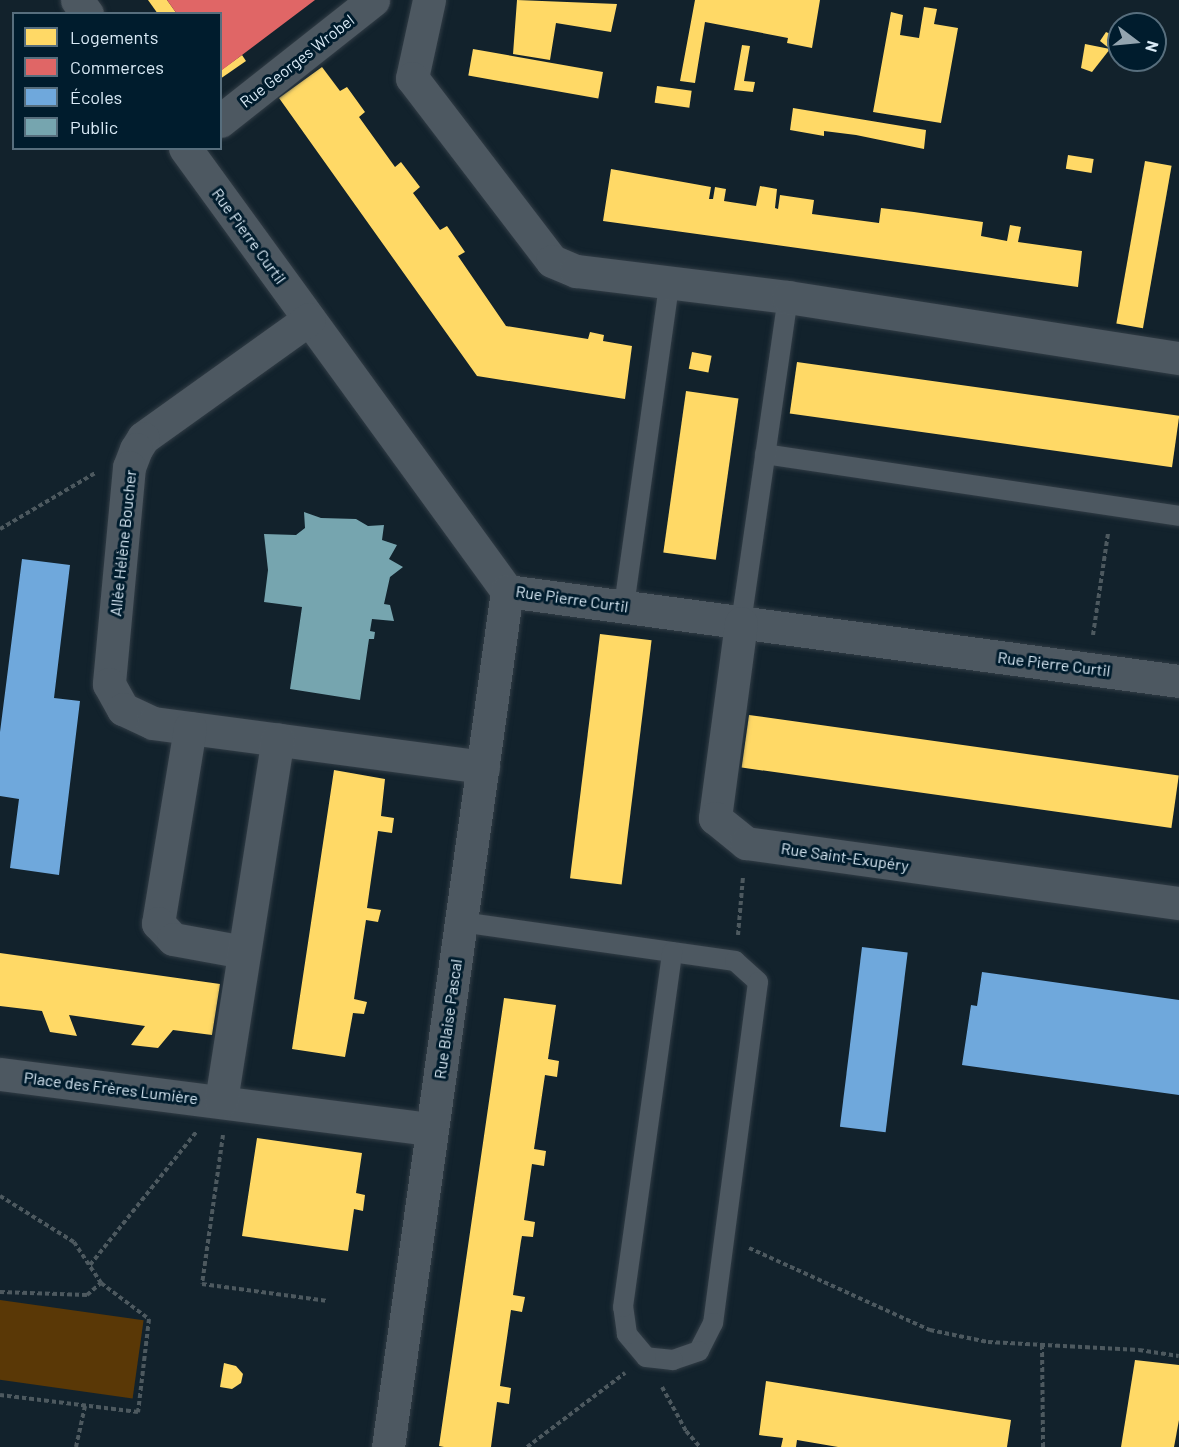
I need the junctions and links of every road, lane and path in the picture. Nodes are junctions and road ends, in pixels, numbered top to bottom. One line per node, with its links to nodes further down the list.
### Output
1 (373, 0): 3 (street, Rue Georges Wrobel)
2 (429, 0): 5 (street)
3 (222, 119)
4 (186, 150): 7 (street, Rue Pierre Curtil)
5 (669, 284): 6 (street); 15 (lane)
6 (788, 297): 8 (street); 10 (lane)
7 (309, 319): 9 (street, Allée Hélène Boucher); 14 (street, Rue Pierre Curtil)
8 (1179, 358)
9 (136, 449): 13 (path); 19 (street, Allée Hélène Boucher)
10 (765, 454): 11 (lane); 16 (lane)
11 (1112, 506): 12 (lane); 17 (path)
12 (1179, 516)
13 (0, 529)
14 (507, 591): 15 (street, Rue Pierre Curtil); 21 (street, Rue Blaise Pascal)
15 (624, 606): 16 (street, Rue Pierre Curtil)
16 (741, 623): 17 (street, Rue Pierre Curtil); 22 (street)
17 (1089, 668): 18 (street, Rue Pierre Curtil)
18 (1179, 681)
19 (190, 728): 20 (street, Allée Hélène Boucher); 25 (street)
20 (278, 740): 21 (street, Allée Hélène Boucher); 25 (street)
21 (483, 767): 24 (street, Rue Blaise Pascal)
22 (746, 843): 23 (street, Rue Saint-Exupéry); 27 (path)
23 (1179, 903)
24 (461, 922): 26 (lane); 30 (street, Rue Blaise Pascal)
25 (244, 952): 29 (street)
26 (672, 952): 27 (lane); 39 (lane)
27 (735, 961): 32 (lane)
28 (0, 1074): 29 (street, Place des Frères Lumière)
29 (221, 1101): 30 (street, Place des Frères Lumière); 33 (path); 36 (path)
30 (432, 1129): 43 (street, Rue Blaise Pascal)
31 (0, 1196): 33 (path)
32 (724, 1237): 37 (path); 39 (lane)
33 (90, 1265): 34 (path)
34 (101, 1283): 35 (path); 41 (path)
35 (0, 1292)
36 (328, 1301)
37 (1042, 1345): 38 (path); 46 (path)
38 (1179, 1356)
39 (646, 1357): 44 (path); 45 (path)
40 (0, 1395): 41 (path)
41 (85, 1406): 42 (path)
42 (76, 1447)
43 (388, 1447)
44 (527, 1447)
45 (700, 1447)
46 (1043, 1447)

